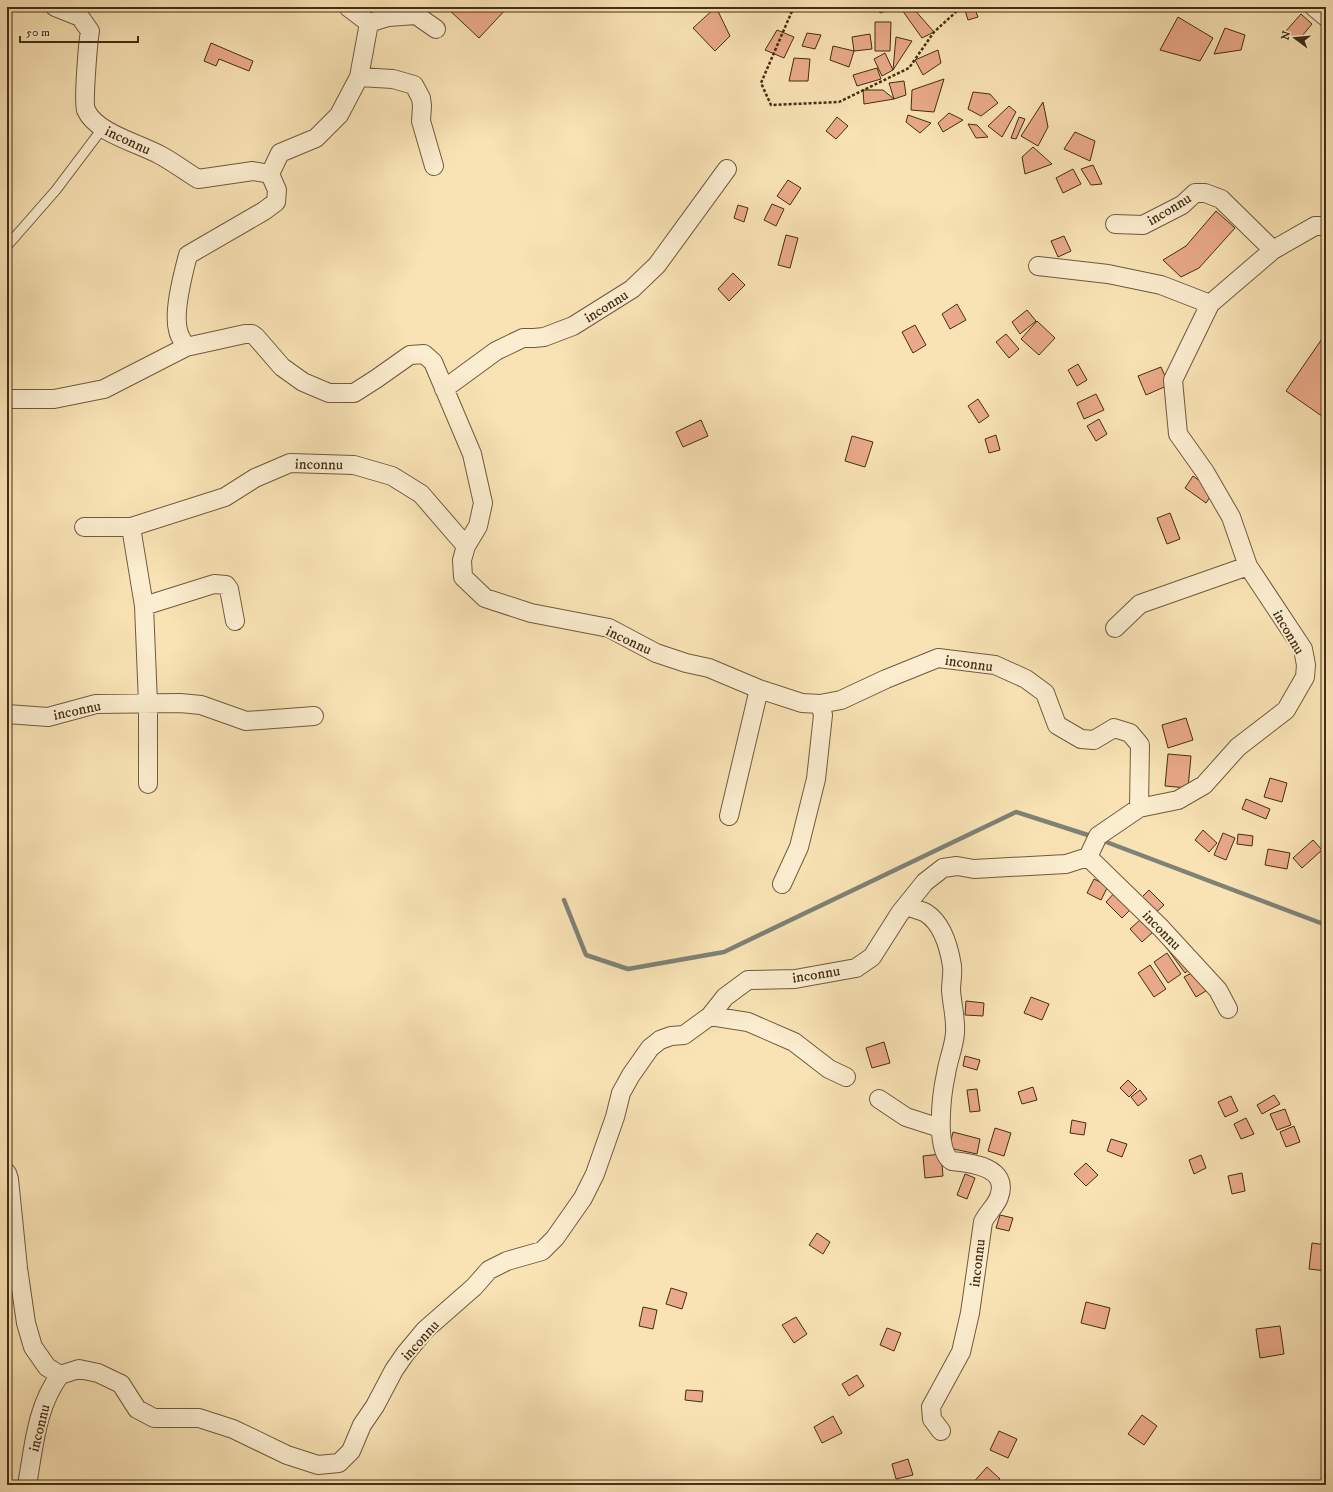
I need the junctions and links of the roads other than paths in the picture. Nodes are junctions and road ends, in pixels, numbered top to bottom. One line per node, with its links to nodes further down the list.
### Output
1 (55, 7): 8 (street, inconnu)
2 (348, 7): 5 (street)
3 (1314, 7): 4 (street)
4 (1326, 17)
5 (369, 23): 6 (street); 7 (street)
6 (436, 29)
7 (359, 77): 9 (street); 11 (street)
8 (102, 129): 11 (street, inconnu); 14 (lane)
9 (434, 166)
10 (727, 169): 19 (street, inconnu)
11 (270, 174): 18 (street)
12 (1115, 224): 15 (street, inconnu)
13 (1326, 226): 15 (street, inconnu)
14 (7, 246)
15 (1273, 250): 17 (street, inconnu)
16 (1038, 266): 17 (street)
17 (1210, 304): 24 (street, inconnu)
18 (186, 347): 19 (street, inconnu); 20 (street, inconnu)
19 (444, 389): 23 (street, inconnu)
20 (7, 399)
21 (84, 527): 22 (street, inconnu)
22 (130, 527): 23 (street, inconnu); 25 (street)
23 (466, 546): 28 (street, inconnu)
24 (1248, 566): 27 (street); 34 (street, inconnu)
25 (144, 606): 26 (street); 29 (street)
26 (235, 621)
27 (1115, 628)
28 (759, 689): 30 (street, inconnu); 35 (street)
29 (148, 703): 31 (street, inconnu); 32 (street, inconnu); 33 (street)
30 (820, 704): 34 (street, inconnu); 37 (street)
31 (7, 714)
32 (314, 716)
33 (148, 784)
34 (1139, 808): 36 (street, inconnu)
35 (729, 816)
36 (1089, 855): 38 (street, inconnu); 39 (street, inconnu)
37 (782, 884)
38 (906, 906): 40 (street, inconnu); 43 (street, inconnu)
39 (1228, 1009)
40 (710, 1016): 41 (street); 45 (street, inconnu)
41 (846, 1077)
42 (879, 1099): 43 (street)
43 (940, 1128): 46 (street, inconnu)
44 (7, 1173): 45 (street)
45 (60, 1375): 47 (street, inconnu)
46 (941, 1431)
47 (27, 1485)

